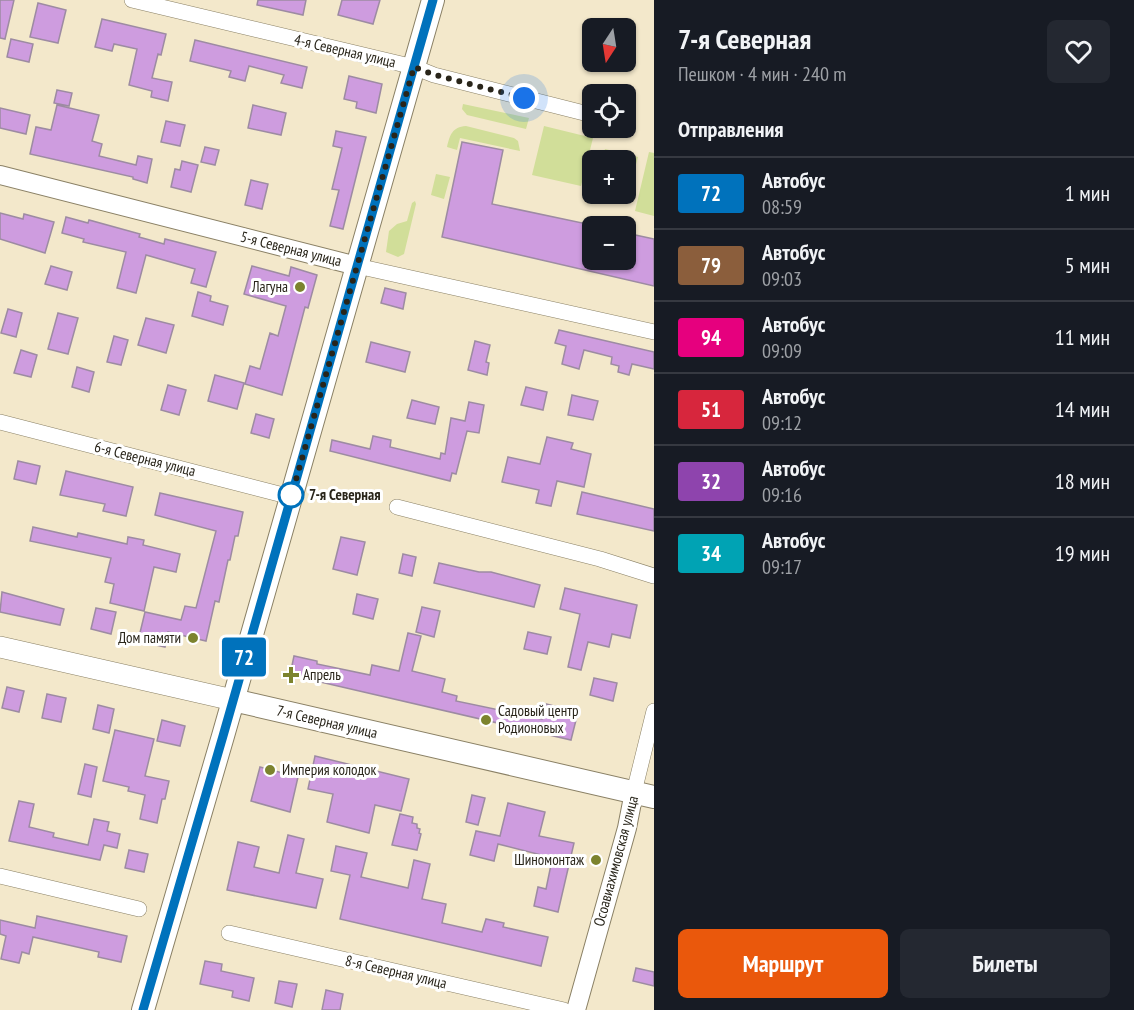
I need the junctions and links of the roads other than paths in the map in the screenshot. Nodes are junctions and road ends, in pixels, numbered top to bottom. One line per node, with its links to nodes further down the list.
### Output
1 (132, 0): 3 (street, 4-я Северная улица)
2 (433, 0): 3 (main road)
3 (414, 67): 4 (street, 4-я Северная улица); 6 (main road)
4 (582, 112)
5 (0, 175): 6 (street, 5-я Северная улица)
6 (357, 266): 7 (street, 5-я Северная улица); 9 (main road)
7 (654, 332)
8 (0, 422): 9 (street, 6-я Северная улица)
9 (291, 497): 13 (main road)
10 (397, 507): 11 (street)
11 (654, 576)
12 (0, 647): 13 (main road, 7-я Северная улица)
13 (232, 700): 15 (main road, 7-я Северная улица); 19 (main road)
14 (654, 711): 15 (street, Осоавиахимовская улица)
15 (644, 794): 21 (street, Осоавиахимовская улица)
16 (0, 876): 17 (street)
17 (139, 909)
18 (229, 933): 20 (street, 8-я Северная улица)
19 (143, 1010)
20 (564, 1010)
21 (576, 1010)

